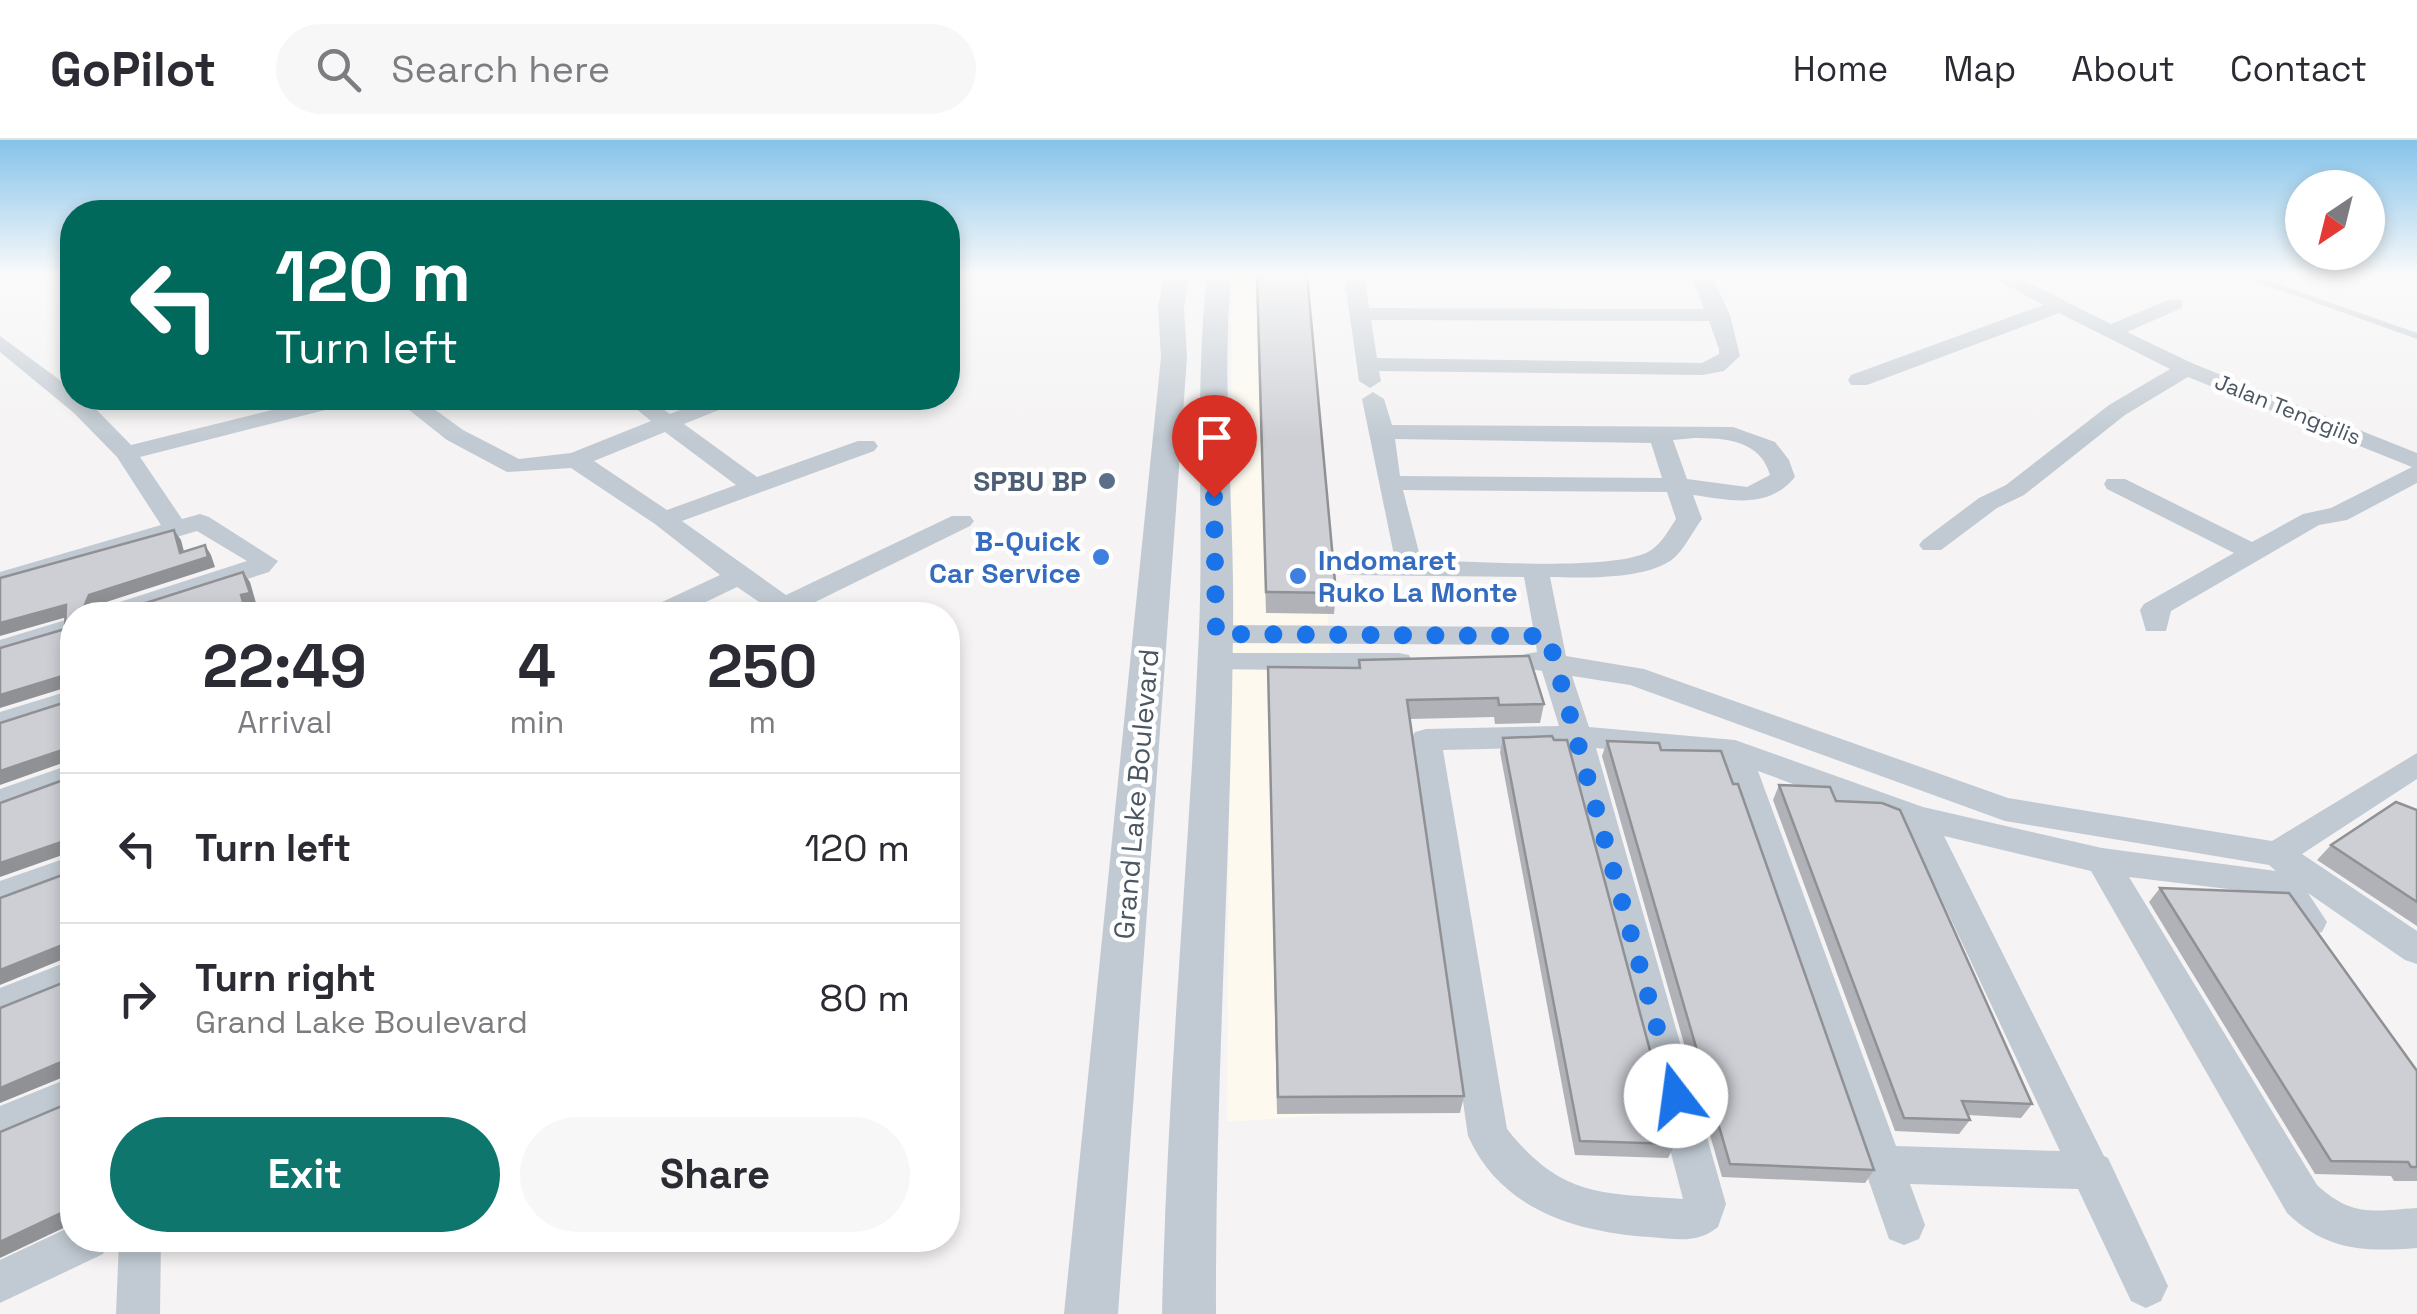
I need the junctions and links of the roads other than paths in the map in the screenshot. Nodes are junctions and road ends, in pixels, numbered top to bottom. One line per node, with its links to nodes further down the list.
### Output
1 (1172, 330): 82 (street, Grand Lake Boulevard)
2 (1214, 330): 49 (street)
3 (1361, 330): 14 (street)
4 (1723, 330): 14 (street)
5 (1995, 330): 12 (street)
6 (2104, 330): 8 (street, Jalan Tenggilis)
7 (2114, 330): 8 (street)
8 (2109, 332): 10 (street, Jalan Tenggilis)
9 (11, 354): 11 (street); 13 (street)
10 (2186, 369): 26 (street, Jalan Tenggilis); 35 (street)
11 (0, 375)
12 (1859, 380)
13 (60, 381)
14 (1370, 383): 21 (street)
15 (88, 410): 24 (street)
16 (298, 410): 24 (street)
17 (423, 410): 25 (street)
18 (652, 410): 20 (street)
19 (698, 410): 20 (street)
20 (669, 422): 25 (street); 31 (street)
21 (1383, 432): 22 (street); 28 (street)
22 (1660, 436): 30 (street); 30 (street)
23 (866, 446): 31 (street)
24 (126, 454): 34 (street)
25 (576, 460): 32 (street)
26 (2417, 461)
27 (2417, 473): 36 (street)
28 (1388, 483): 30 (street); 38 (street)
29 (2116, 484): 36 (street)
30 (1676, 485): 39 (street)
31 (754, 486): 32 (street)
32 (664, 519): 40 (street)
33 (962, 521): 45 (street)
34 (175, 528): 41 (street); 42 (street)
35 (1932, 545)
36 (2254, 552): 46 (street)
37 (1348, 567): 38 (street)
38 (1410, 567): 39 (street)
39 (1535, 568): 50 (street)
40 (738, 576): 43 (street); 44 (street)
41 (0, 582)
42 (147, 602)
43 (684, 602)
44 (778, 602)
45 (793, 602)
46 (2156, 624)
47 (60, 630): 51 (street)
48 (1385, 633): 49 (street); 50 (street); 52 (street)
49 (1214, 648): 52 (street); 83 (street)
50 (1550, 648): 52 (street); 55 (street); 63 (street)
51 (0, 650)
52 (1388, 662)
53 (60, 704): 54 (street)
54 (0, 723)
55 (1576, 736): 55 (street); 56 (street)
56 (1735, 750): 62 (street); 73 (street)
57 (2417, 764): 59 (street)
58 (60, 779): 60 (street)
59 (2372, 792): 61 (street); 63 (street)
60 (0, 801)
61 (2402, 809)
62 (1918, 818): 64 (street); 74 (street)
63 (2277, 854): 68 (street)
64 (2102, 861): 67 (street); 76 (street)
65 (60, 872): 66 (street)
66 (0, 895)
67 (2324, 943)
68 (2417, 950)
69 (60, 980): 70 (street)
70 (0, 1004)
71 (60, 1099): 72 (street)
72 (0, 1125)
73 (1880, 1164): 74 (street); 75 (street)
74 (2094, 1172): 80 (street)
75 (1904, 1225)
76 (2417, 1228)
77 (63, 1252): 79 (street)
78 (140, 1252): 81 (street)
79 (0, 1282)
80 (2146, 1286)
81 (138, 1314)
82 (1091, 1314)
83 (1190, 1314)

